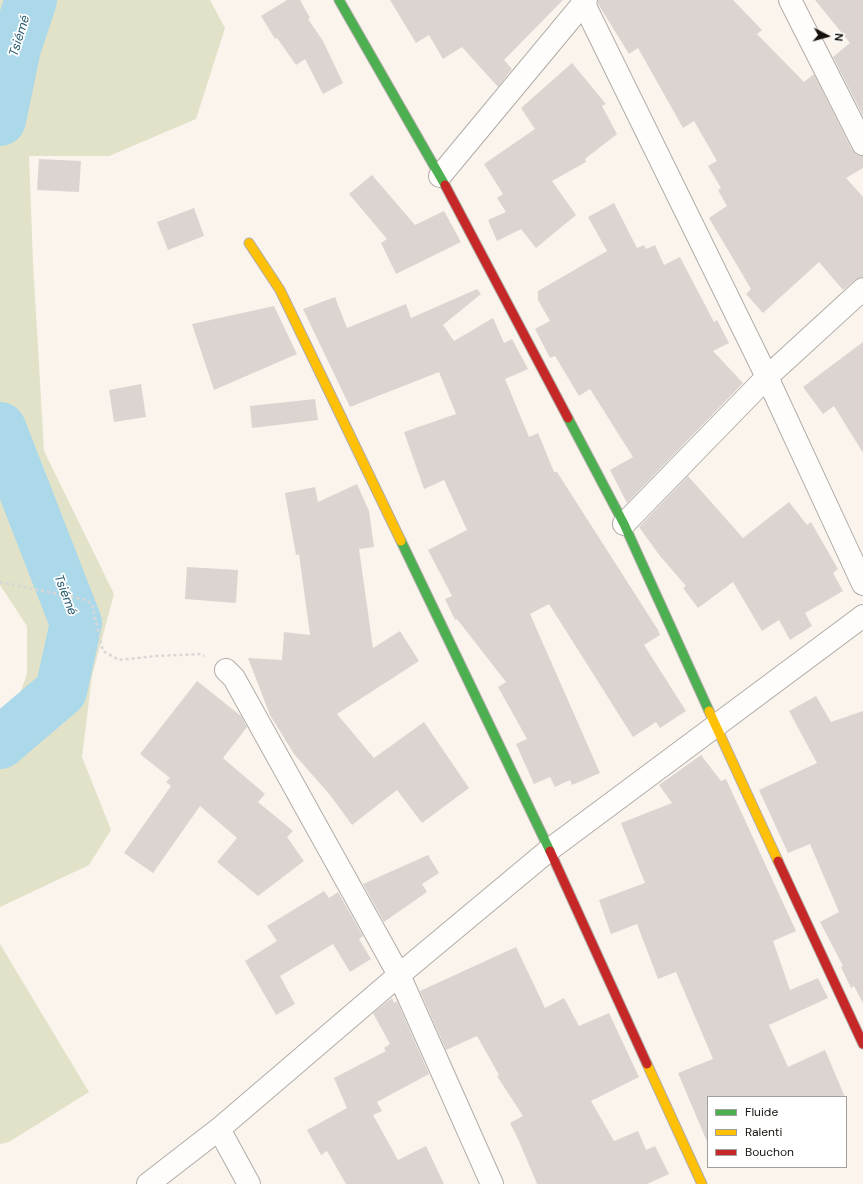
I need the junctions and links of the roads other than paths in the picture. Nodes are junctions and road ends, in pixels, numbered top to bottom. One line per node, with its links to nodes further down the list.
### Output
1 (339, 0): 5 (street)
2 (790, 0): 4 (street)
3 (584, 1): 5 (street); 8 (street)
4 (863, 144)
5 (440, 176): 9 (street)
6 (249, 243): 14 (street)
7 (863, 289): 8 (street)
8 (767, 377): 9 (street); 10 (street)
9 (624, 524): 13 (street)
10 (863, 584)
11 (863, 616): 13 (street)
12 (226, 670): 15 (street)
13 (716, 727): 14 (street); 16 (street)
14 (550, 850): 15 (street); 21 (street)
15 (399, 975): 17 (street); 20 (street)
16 (863, 1044)
17 (219, 1129): 18 (street); 19 (street)
18 (148, 1184)
19 (249, 1184)
20 (492, 1184)
21 (702, 1184)

